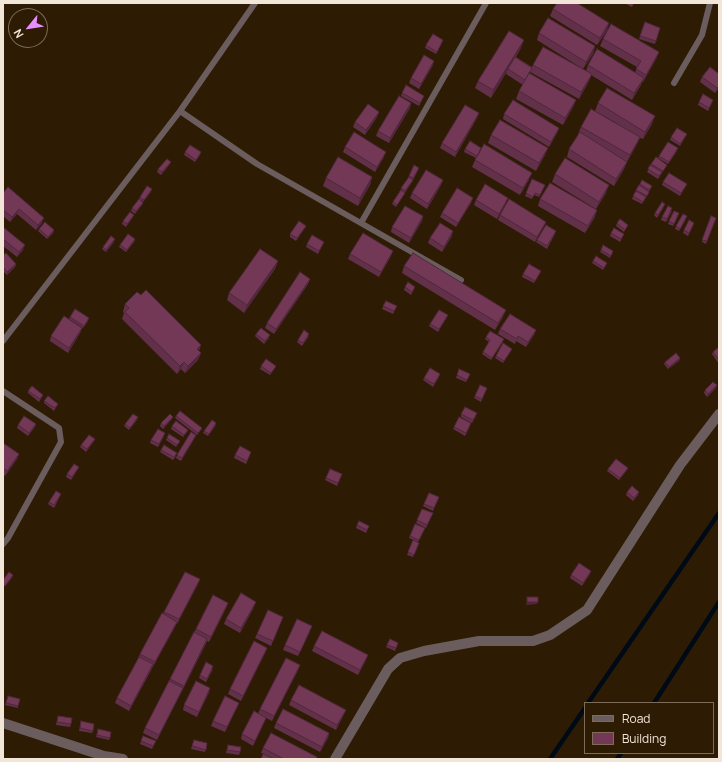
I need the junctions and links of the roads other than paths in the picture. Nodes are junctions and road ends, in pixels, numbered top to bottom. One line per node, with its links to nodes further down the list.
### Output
1 (255, 3): 5 (lane)
2 (486, 3): 6 (lane)
3 (710, 3): 4 (lane)
4 (674, 83)
5 (180, 111): 6 (lane); 8 (lane)
6 (360, 223): 7 (lane)
7 (461, 280)
8 (3, 341)
9 (3, 392): 11 (lane)
10 (719, 414): 14 (street)
11 (3, 544)
12 (3, 723): 13 (street)
13 (123, 759)
14 (335, 759)

